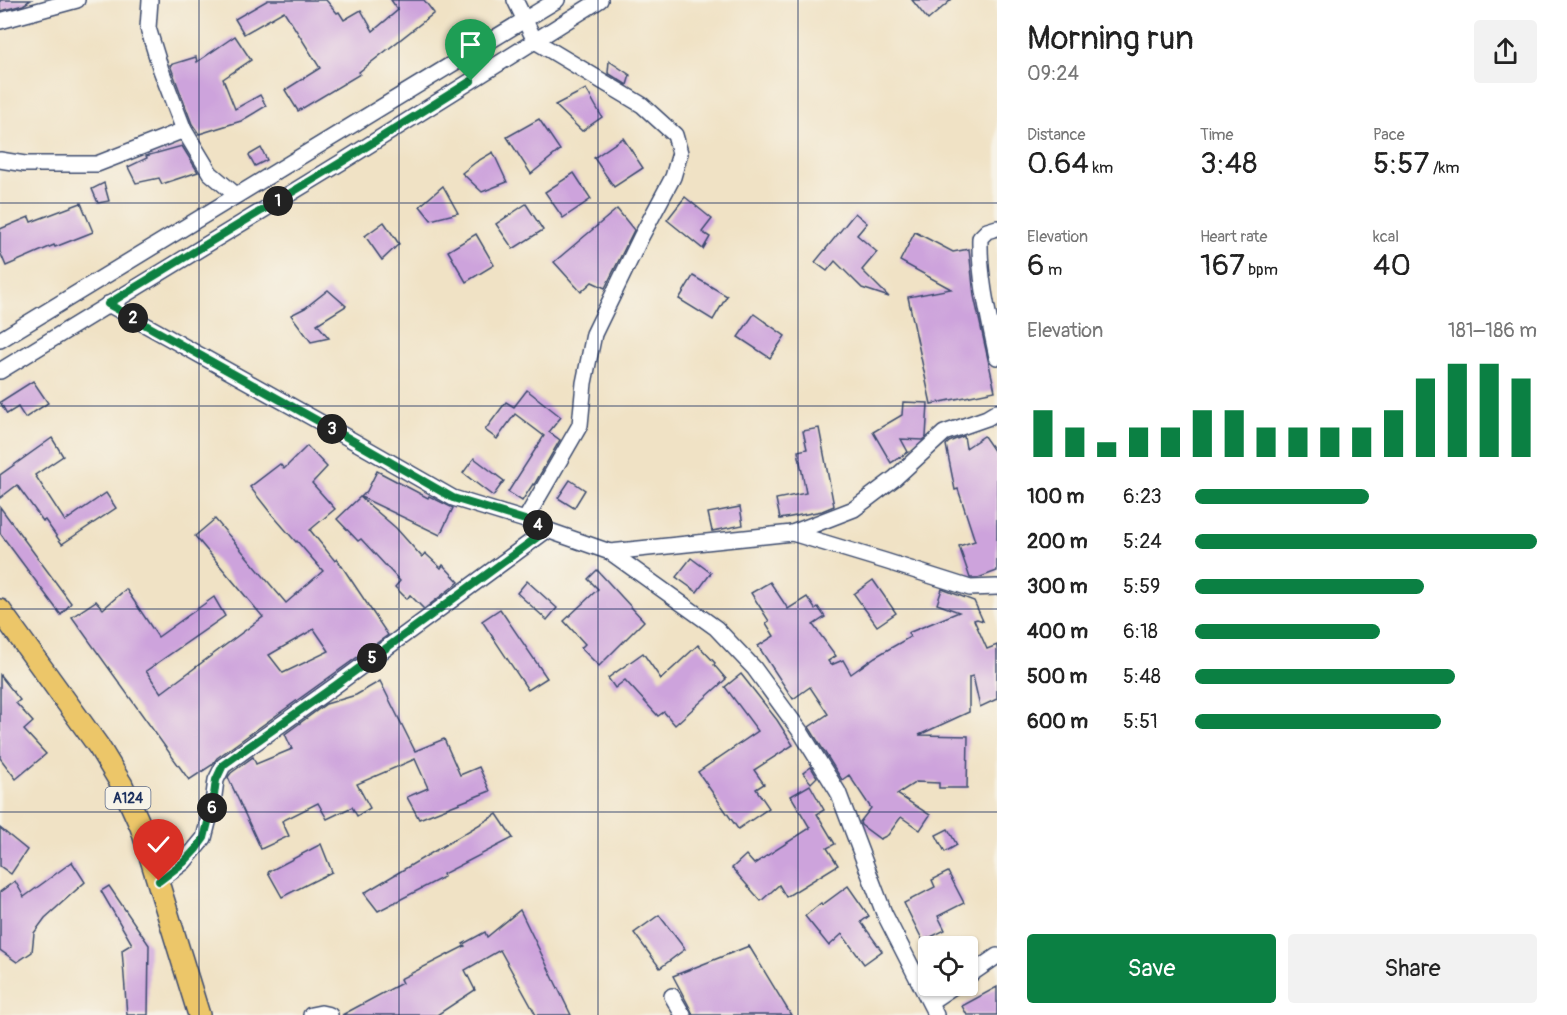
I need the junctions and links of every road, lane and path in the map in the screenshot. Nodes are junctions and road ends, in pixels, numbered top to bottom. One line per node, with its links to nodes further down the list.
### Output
1 (77, 0): 6 (street)
2 (150, 0): 9 (street)
3 (514, 0): 7 (street)
4 (557, 0): 7 (street)
5 (600, 0): 8 (street)
6 (0, 21)
7 (524, 21): 8 (street); 11 (street)
8 (535, 41): 13 (street); 18 (street)
9 (184, 130): 10 (street); 11 (street)
10 (0, 160)
11 (236, 195): 14 (street)
12 (997, 228): 15 (street)
13 (108, 304): 16 (street); 18 (street)
14 (0, 340)
15 (997, 357)
16 (0, 371)
17 (997, 412): 20 (street)
18 (525, 520): 19 (street)
19 (547, 530): 21 (street); 24 (street)
20 (792, 533): 21 (street); 22 (street)
21 (610, 552): 29 (street)
22 (997, 587)
23 (0, 610): 24 (highway, A124)
24 (159, 881): 30 (highway, A124)
25 (997, 956): 26 (street)
26 (978, 969)
27 (672, 996): 33 (street)
28 (945, 996): 29 (street)
29 (933, 1009)
30 (199, 1015)
31 (310, 1015): 32 (street)
32 (330, 1015)
33 (683, 1015)

